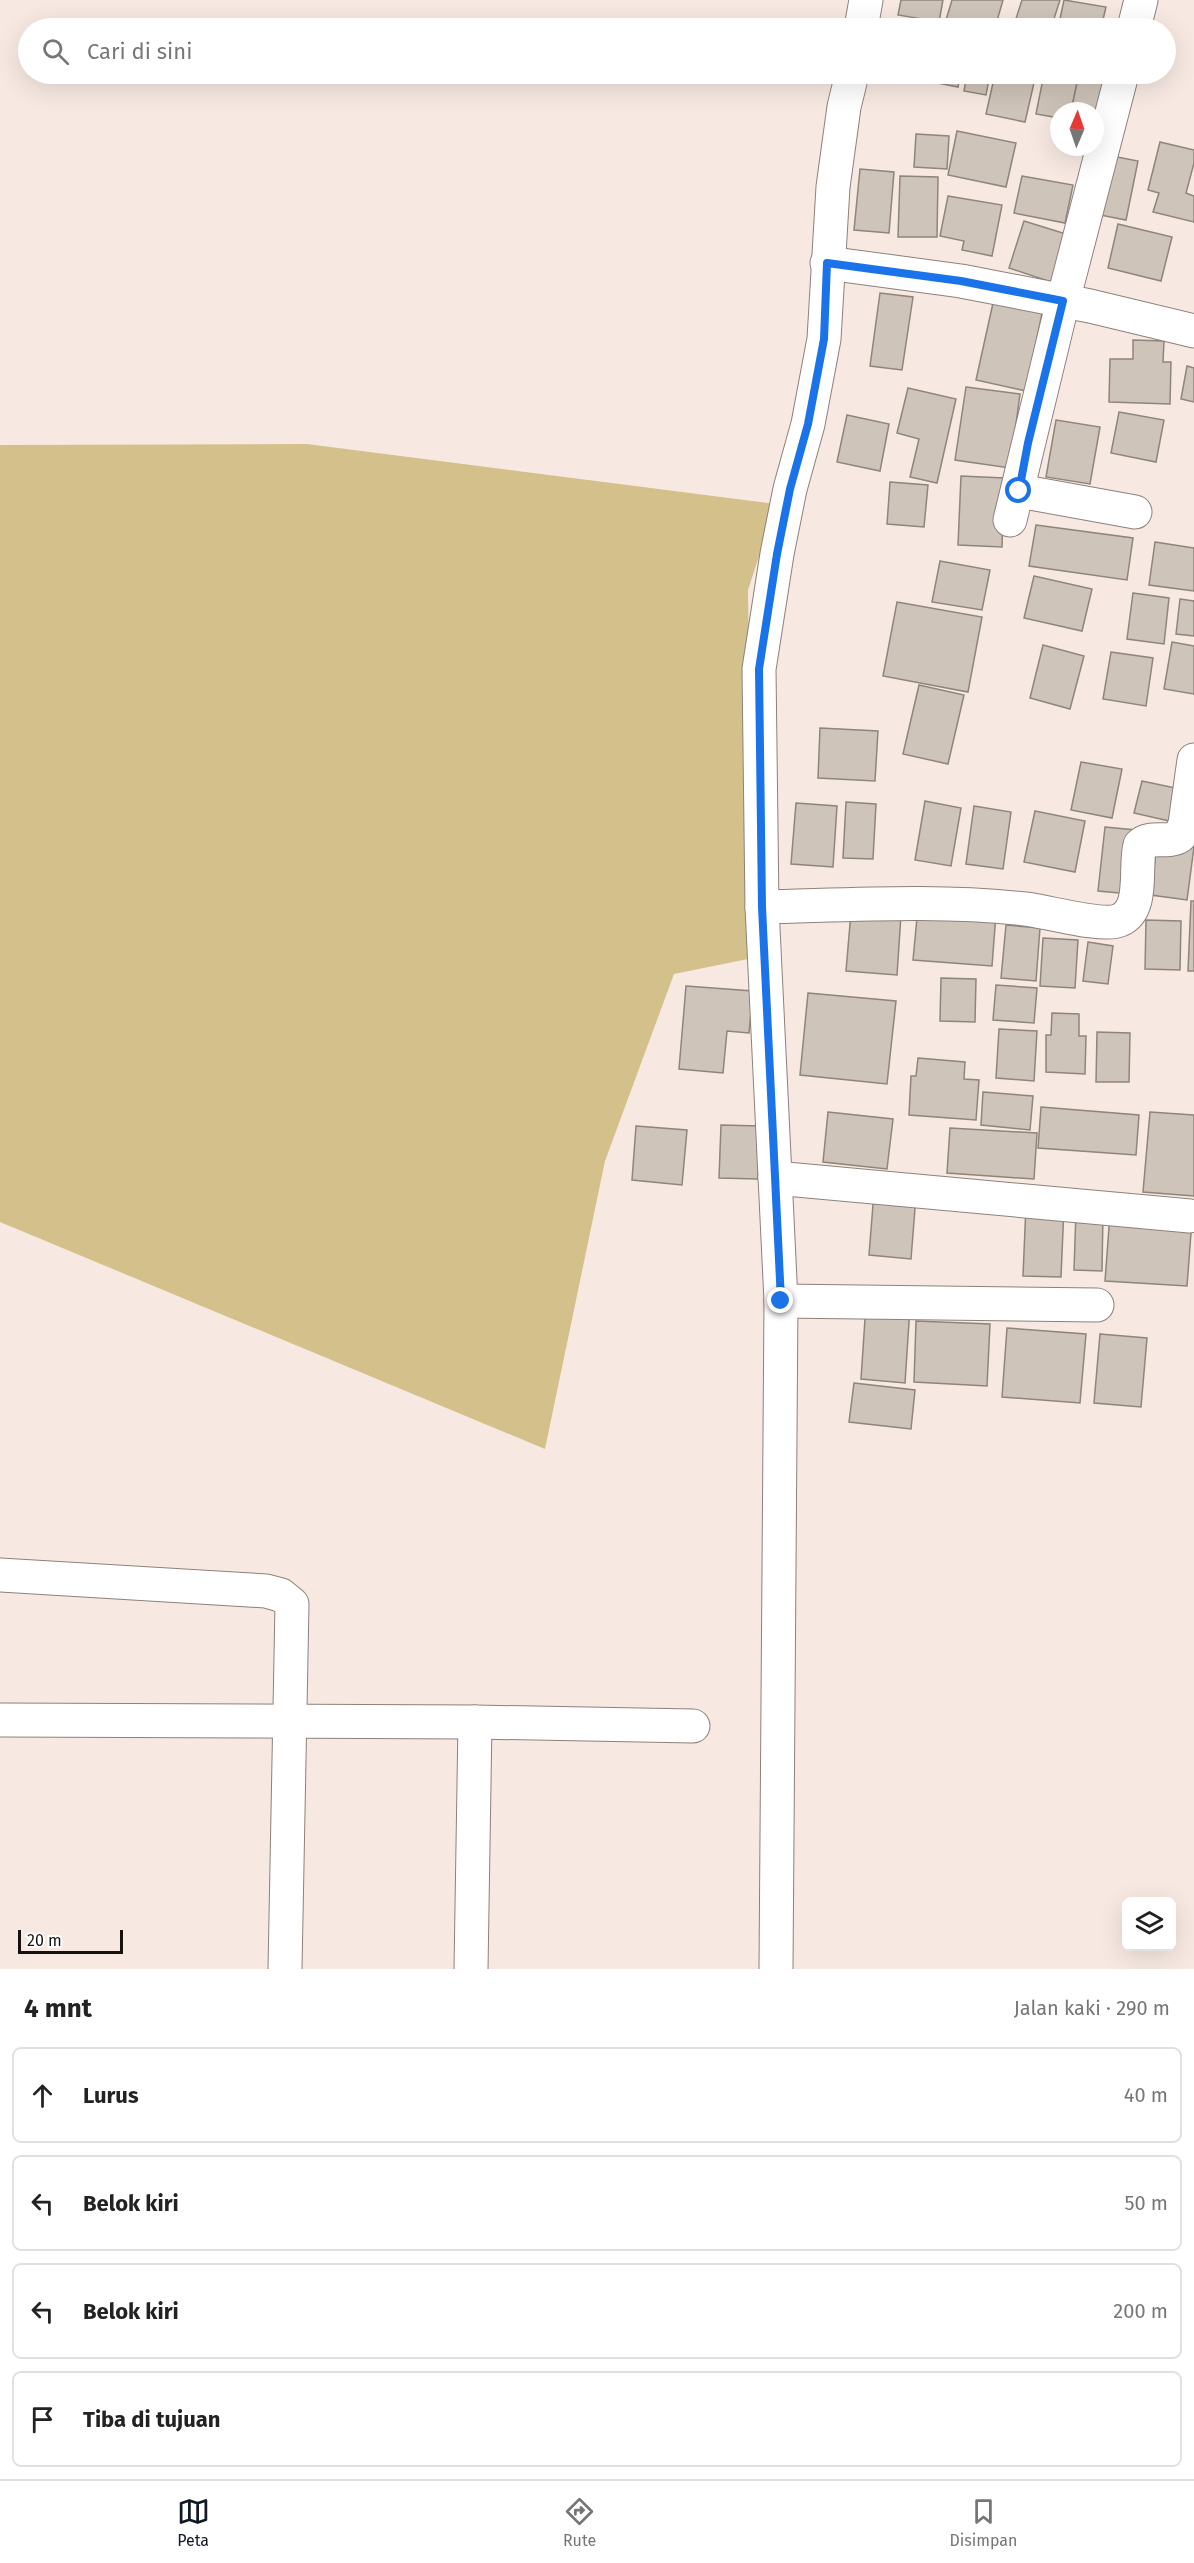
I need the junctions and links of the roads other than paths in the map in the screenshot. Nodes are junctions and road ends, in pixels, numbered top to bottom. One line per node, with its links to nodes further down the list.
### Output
1 (866, 0): 3 (street)
2 (1141, 0): 4 (street)
3 (863, 18)
4 (1136, 18)
5 (850, 84): 7 (street)
6 (1119, 84): 8 (street)
7 (827, 263): 8 (street); 12 (street)
8 (1063, 301): 9 (street); 10 (street)
9 (1194, 331)
10 (1135, 512)
11 (1194, 760): 12 (street)
12 (762, 907): 13 (street)
13 (775, 1178): 14 (street); 15 (street)
14 (1190, 1216)
15 (781, 1301): 16 (street); 24 (street)
16 (1097, 1305)
17 (0, 1575): 19 (street)
18 (0, 1720): 19 (street)
19 (291, 1721): 20 (street); 22 (street)
20 (475, 1722): 21 (street); 23 (street)
21 (693, 1726)
22 (285, 1969)
23 (471, 1969)
24 (776, 1969)

